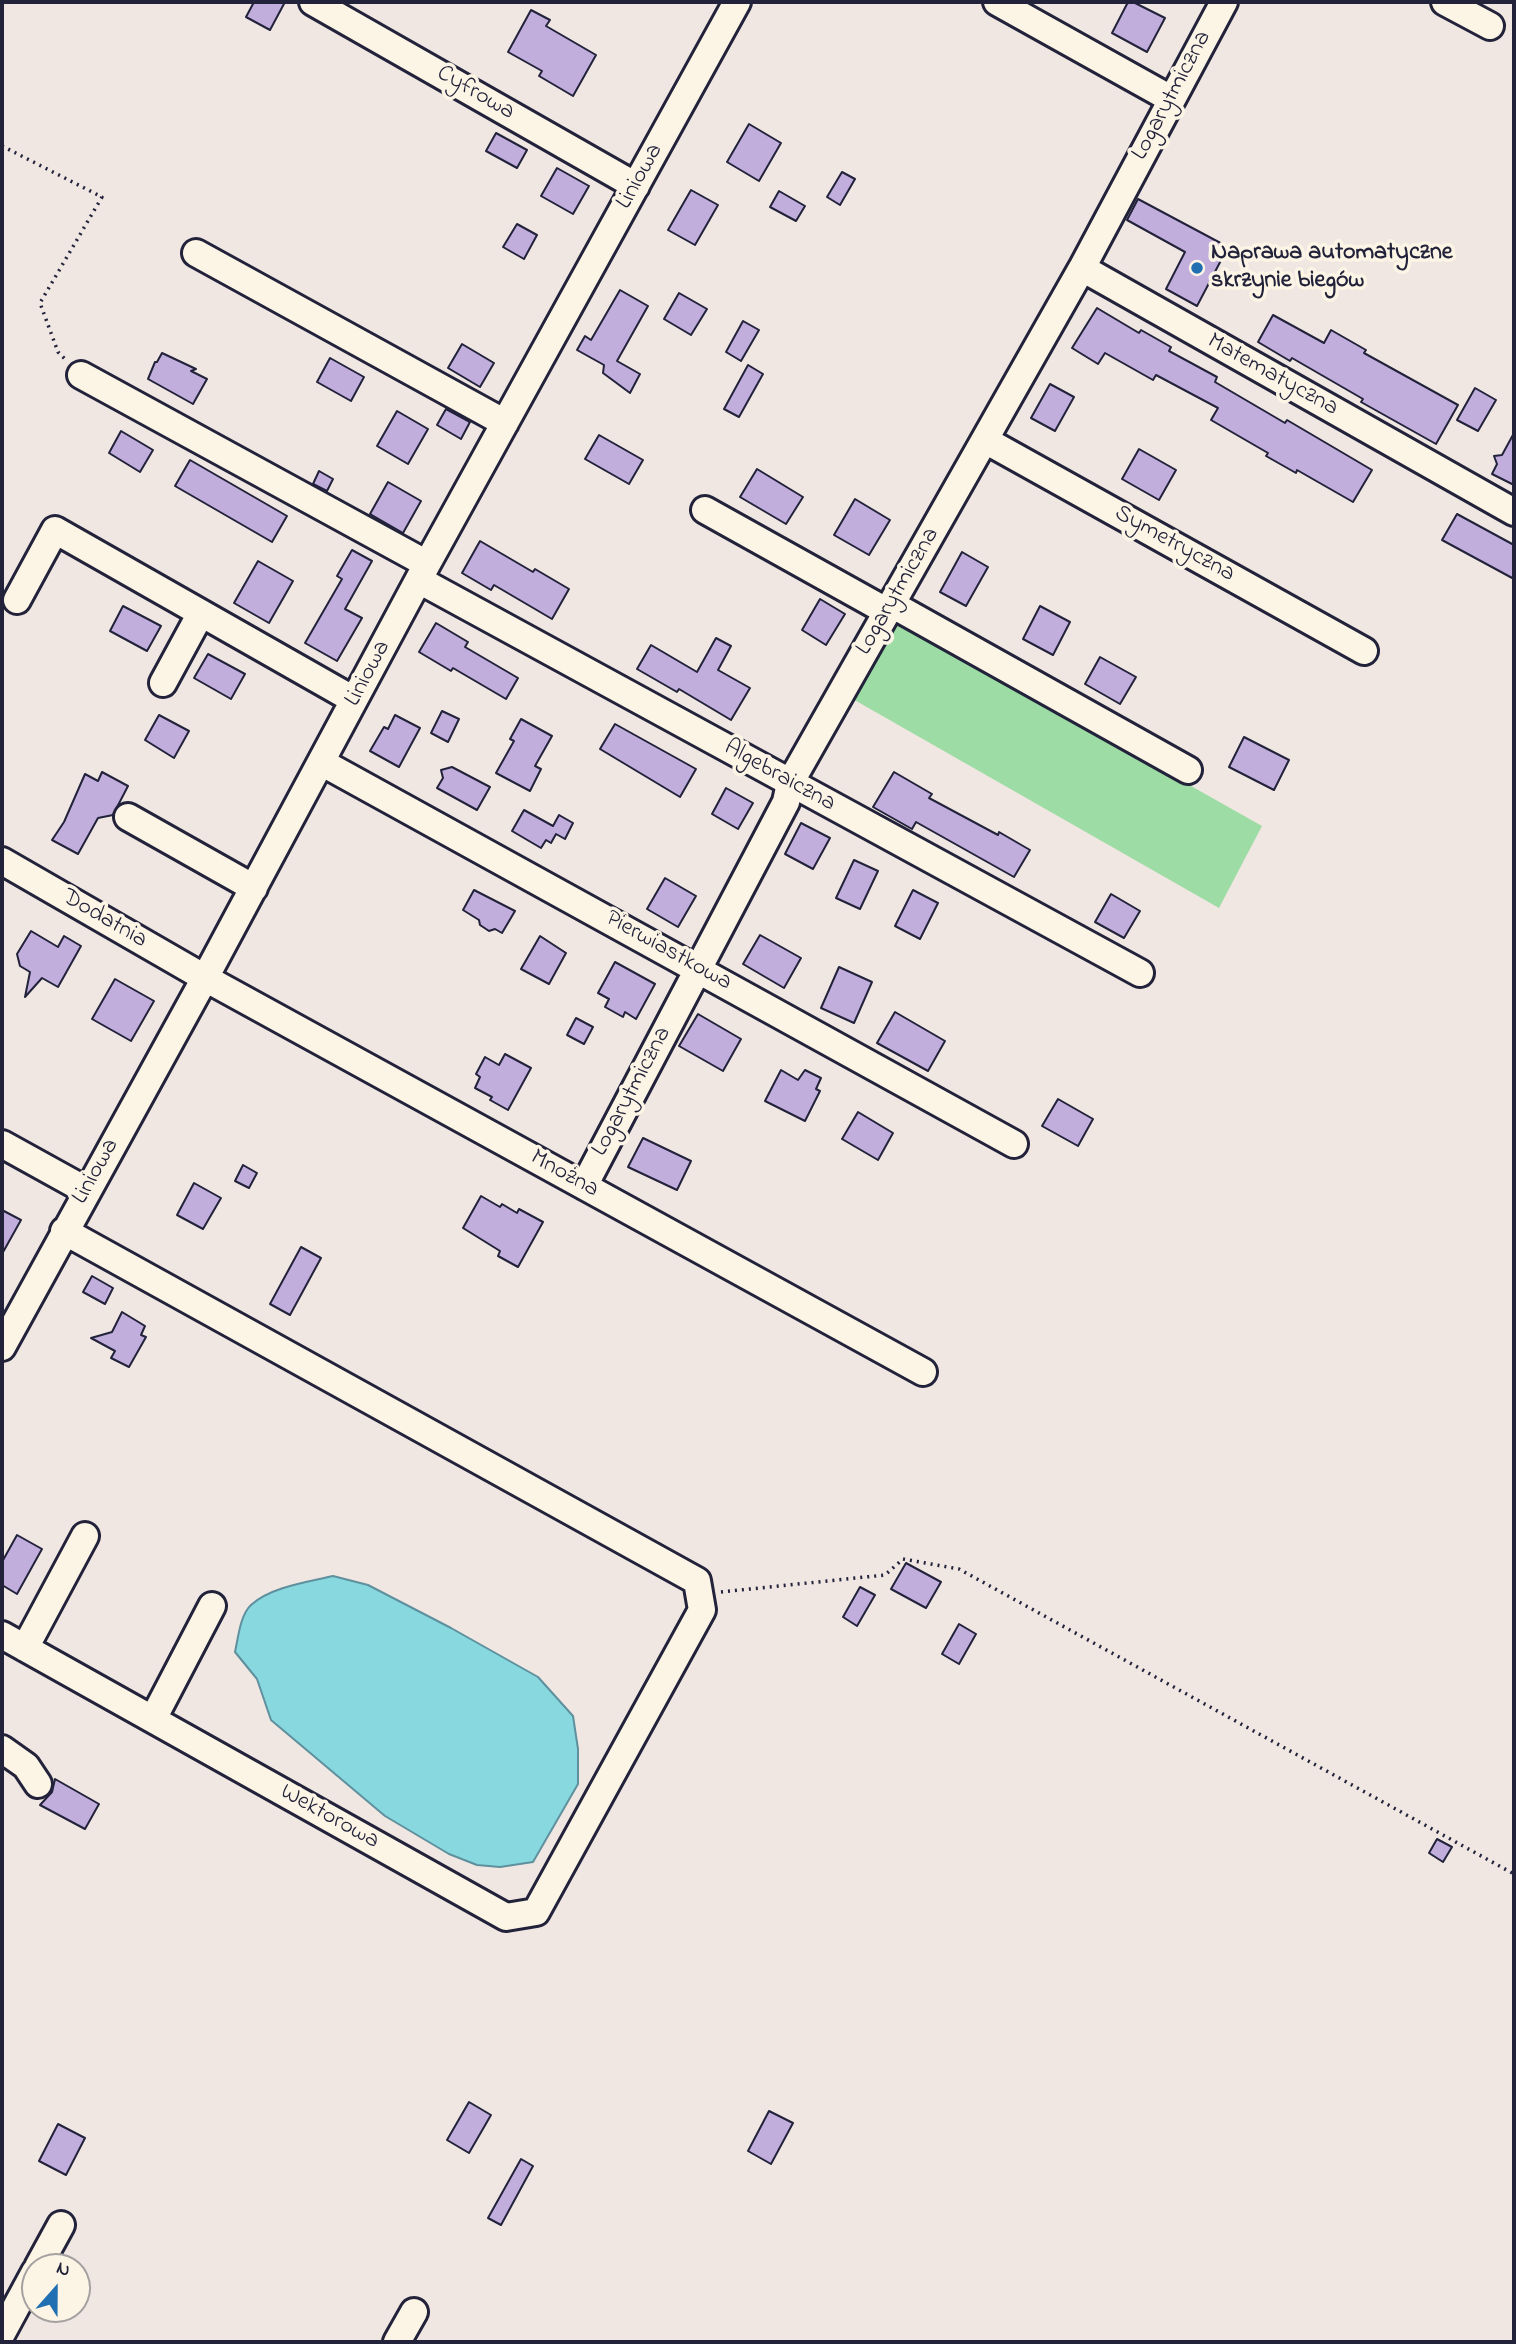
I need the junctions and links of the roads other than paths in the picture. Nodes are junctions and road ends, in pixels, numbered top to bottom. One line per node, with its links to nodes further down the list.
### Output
1 (313, 2): 8 (street, Cyfrowa)
2 (737, 2): 8 (street, Liniowa)
3 (997, 2): 7 (street)
4 (1224, 2): 7 (street, Logarytmiczna)
5 (1445, 2): 6 (street)
6 (1490, 26)
7 (1171, 99): 10 (street, Logarytmiczna)
8 (636, 186): 12 (street, Liniowa)
9 (196, 253): 12 (street)
10 (1082, 268): 13 (street, Logarytmiczna); 15 (street, Matematyczna)
11 (81, 375): 16 (street, Algebraiczna)
12 (505, 423): 16 (street, Liniowa)
13 (985, 440): 18 (street, Logarytmiczna); 20 (street, Symetryczna)
14 (705, 510): 18 (street)
15 (1514, 512)
16 (423, 572): 22 (street, Liniowa); 25 (street, Algebraiczna)
17 (17, 600): 19 (street)
18 (890, 609): 24 (street); 25 (street, Logarytmiczna)
19 (201, 613): 21 (street); 22 (street)
20 (1364, 651)
21 (163, 683)
22 (354, 700): 23 (street, Liniowa)
23 (321, 762): 28 (street, Liniowa); 29 (street, Pierwiastkowa)
24 (1188, 770)
25 (790, 783): 29 (street, Logarytmiczna); 30 (street, Algebraiczna)
26 (128, 817): 28 (street)
27 (2, 861): 31 (street, Dodatnia)
28 (254, 888): 31 (street, Liniowa)
29 (699, 969): 33 (street, Pierwiastkowa); 34 (street, Logarytmiczna)
30 (1140, 973)
31 (205, 978): 34 (street, Mnożna); 35 (street, Liniowa)
32 (2, 1144): 35 (street)
33 (1014, 1144)
34 (584, 1186): 38 (street, Mnożna)
35 (87, 1191): 36 (street, Liniowa)
36 (64, 1231): 37 (street, Liniowa); 43 (street, Wektorowa)
37 (2, 1346)
38 (923, 1372)
39 (85, 1536): 42 (street)
40 (212, 1606): 43 (street)
41 (2, 1635): 42 (street, Wektorowa)
42 (25, 1648): 43 (street, Wektorowa)
43 (153, 1720)
44 (2, 1749): 45 (street)
45 (38, 1784)
46 (61, 2225): 47 (street)
47 (46, 2253)
48 (21, 2298): 50 (street)
49 (414, 2312): 51 (street)
50 (2, 2333)
51 (397, 2342)

